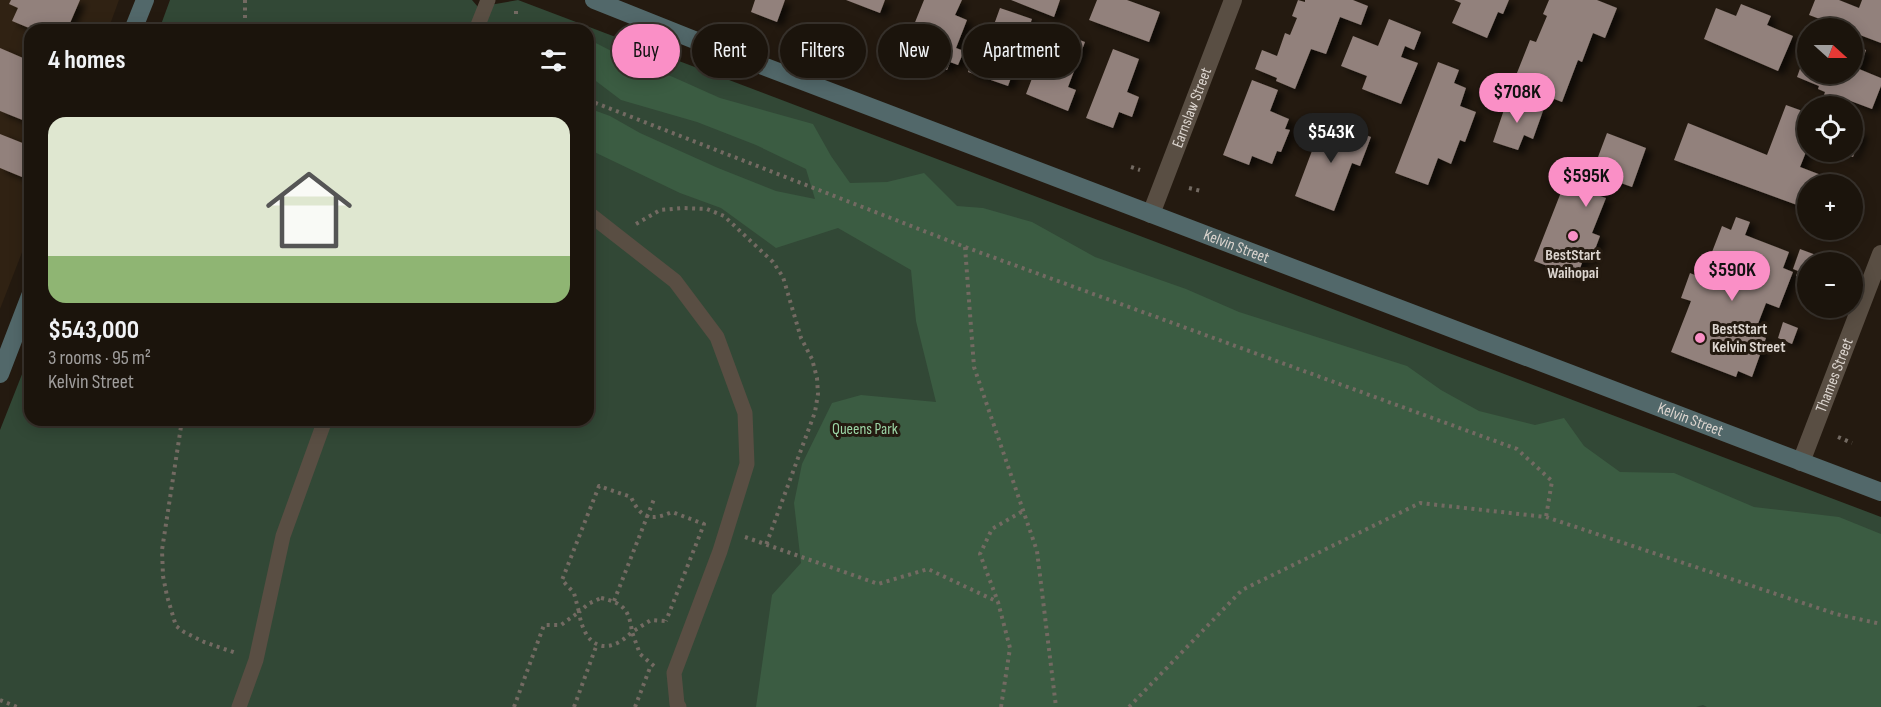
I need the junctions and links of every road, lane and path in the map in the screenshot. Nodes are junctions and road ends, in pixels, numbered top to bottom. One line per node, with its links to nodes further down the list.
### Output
1 (144, 0): 6 (main road)
2 (245, 0): 7 (path)
3 (488, 0): 8 (lane)
4 (594, 0): 14 (main road, Kelvin Street)
5 (1233, 0): 14 (street, Earnslaw Street)
6 (135, 24)
7 (245, 24)
8 (478, 24)
9 (594, 101): 17 (path)
10 (1131, 166): 11 (path)
11 (1140, 170)
12 (1189, 188): 13 (path)
13 (1201, 191)
14 (1151, 214): 25 (main road, Kelvin Street)
15 (594, 218): 16 (lane)
16 (618, 236): 31 (lane); 32 (path)
17 (965, 247): 28 (path); 30 (path)
18 (1881, 254): 25 (street, Thames Street)
19 (24, 312): 20 (main road)
20 (0, 374)
21 (181, 426): 41 (path)
22 (323, 426): 41 (lane)
23 (1838, 437): 24 (path)
24 (1852, 443)
25 (1801, 462): 26 (main road, Kelvin Street)
26 (1881, 492)
27 (654, 499): 29 (path)
28 (1023, 511): 34 (path); 52 (path)
29 (647, 517): 33 (path); 35 (path); 36 (path)
30 (1546, 517): 37 (path); 53 (path)
31 (726, 531): 32 (path); 38 (lane)
32 (766, 545): 34 (path)
33 (614, 601): 35 (path); 39 (path)
34 (998, 602): 51 (path)
35 (579, 612): 40 (path); 47 (path)
36 (666, 621): 38 (path); 39 (path)
37 (1881, 624)
38 (689, 630): 43 (lane)
39 (632, 632): 40 (path); 42 (path)
40 (597, 644): 48 (path)
41 (256, 660): 46 (lane)
42 (651, 664): 43 (path); 49 (path)
43 (674, 673): 50 (lane)
44 (0, 700): 45 (path)
45 (17, 707)
46 (239, 707)
47 (514, 707)
48 (574, 707)
49 (635, 707)
50 (679, 707)
51 (1001, 707)
52 (1056, 707)
53 (1129, 707)

